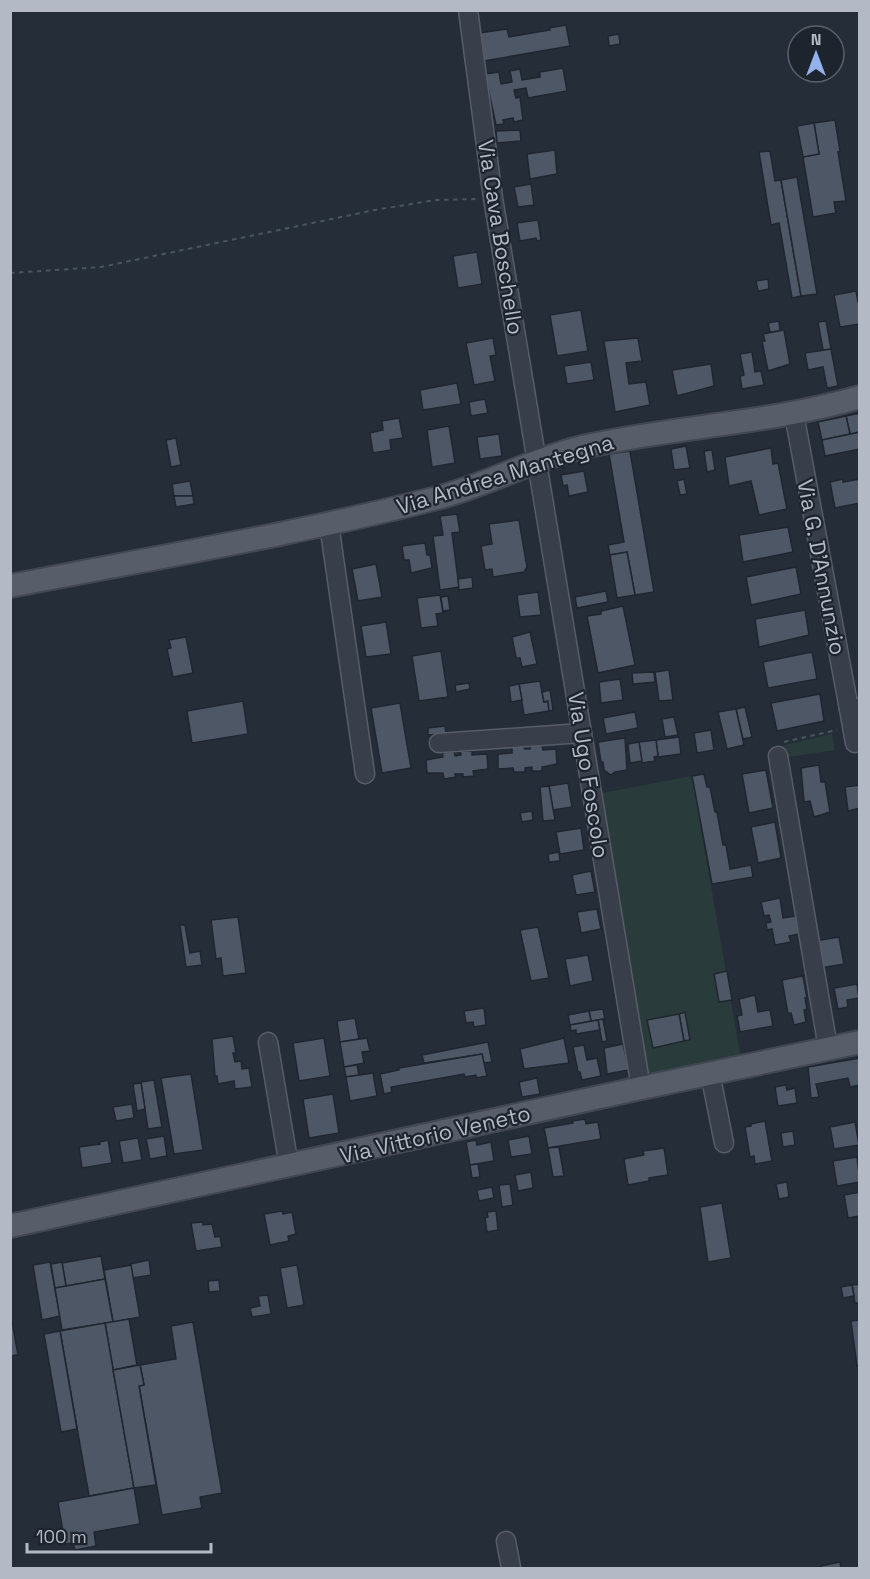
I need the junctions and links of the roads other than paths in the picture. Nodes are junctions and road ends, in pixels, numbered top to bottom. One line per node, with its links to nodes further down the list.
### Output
1 (468, 10): 4 (street, Via Cava Boschello)
2 (860, 397): 3 (main road, Via Andrea Mantegna)
3 (794, 414): 4 (main road, Via Andrea Mantegna); 7 (street, Via G. D'Annunzio)
4 (538, 462): 5 (main road, Via Andrea Mantegna); 8 (street, Via Ugo Foscolo)
5 (329, 524): 6 (main road, Via Andrea Mantegna); 11 (street)
6 (10, 586)
7 (855, 722)
8 (582, 733): 9 (street); 16 (street, Via Ugo Foscolo)
9 (439, 743)
10 (778, 756): 14 (street)
11 (365, 774)
12 (268, 1042): 18 (street)
13 (860, 1042): 14 (main road, Via Vittorio Veneto)
14 (828, 1048): 15 (main road, Via Vittorio Veneto)
15 (710, 1073): 16 (main road, Via Vittorio Veneto); 17 (street)
16 (641, 1088): 18 (main road, Via Vittorio Veneto)
17 (724, 1143)
18 (289, 1166): 19 (main road, Via Vittorio Veneto)
19 (10, 1227)
20 (506, 1541): 21 (street)
21 (511, 1569)

